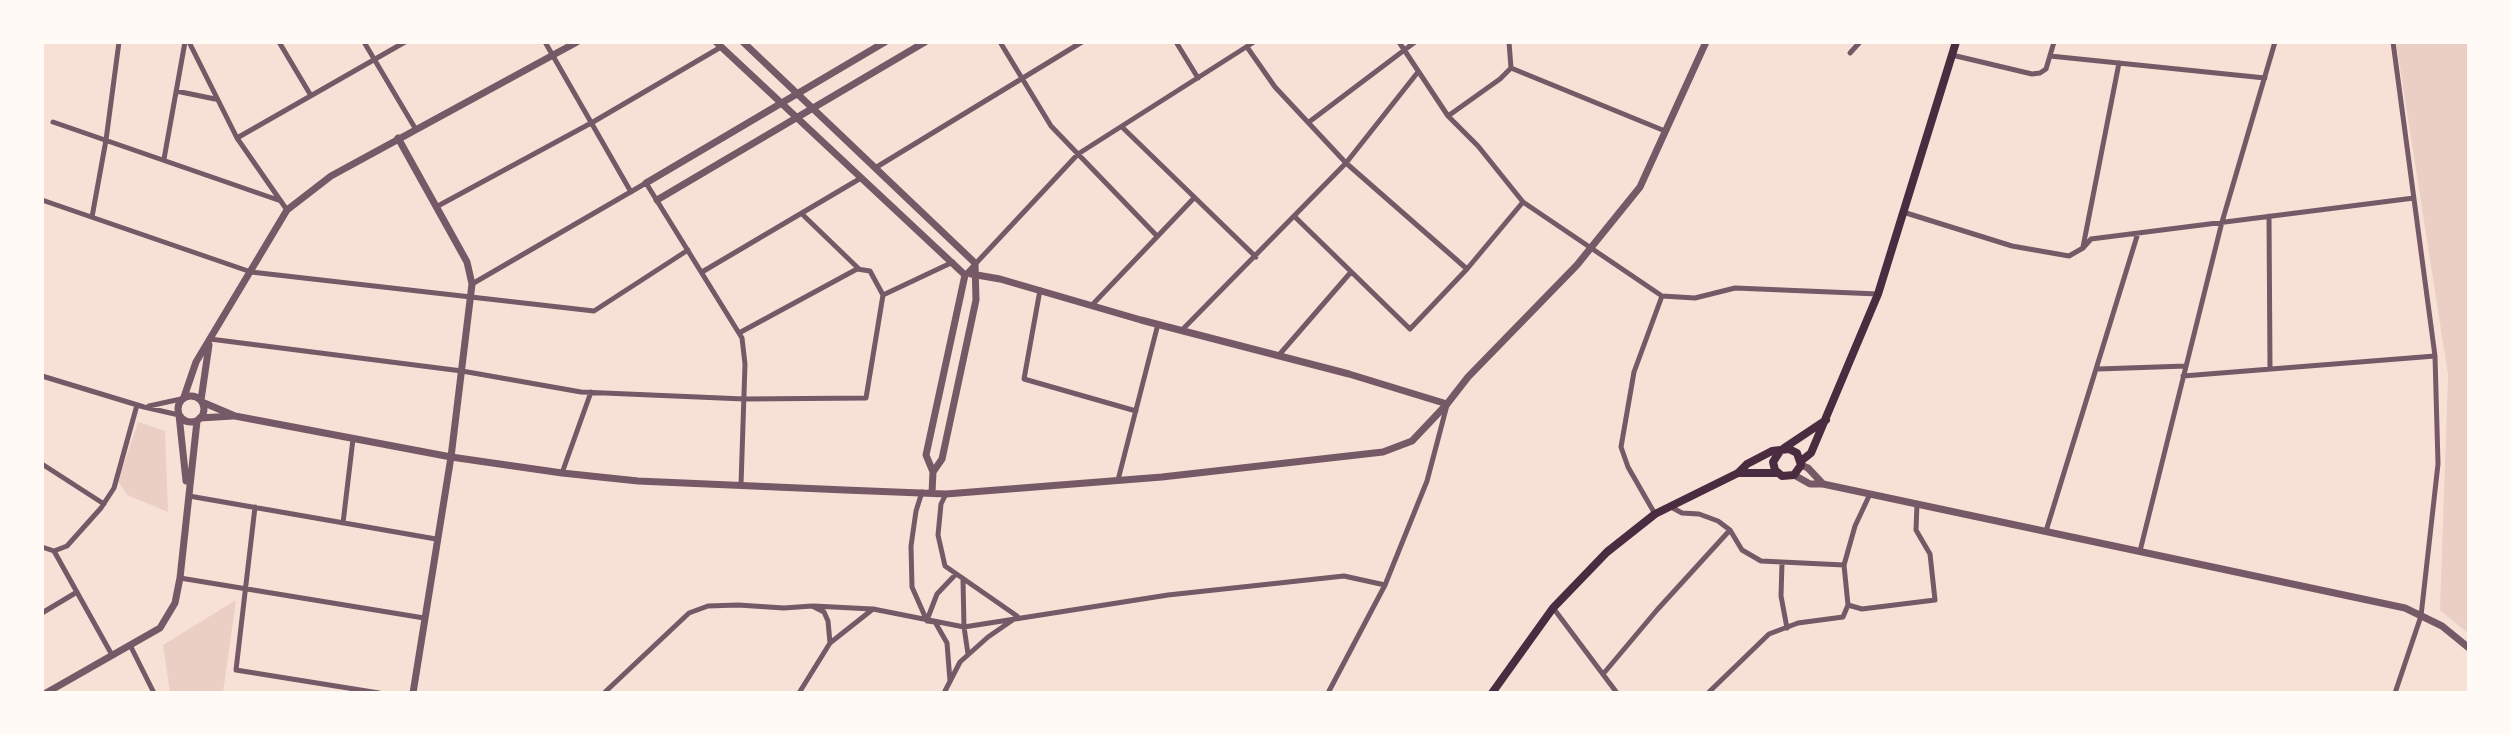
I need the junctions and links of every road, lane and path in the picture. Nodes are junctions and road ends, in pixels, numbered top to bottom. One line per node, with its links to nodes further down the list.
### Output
1 (119, 42): 54 (street)
2 (187, 42): 38 (street); 41 (street)
3 (279, 42): 39 (street)
4 (364, 42): 31 (street)
5 (405, 42): 31 (street)
6 (545, 42): 29 (street)
7 (576, 42): 29 (street)
8 (743, 42): 40 (street)
9 (885, 42): 40 (street)
10 (925, 42): 43 (street)
11 (1000, 42): 35 (street)
12 (1082, 42): 35 (street)
13 (1176, 42): 36 (street)
14 (1254, 42): 25 (street)
15 (1399, 42): 26 (street)
16 (1415, 42): 26 (street)
17 (1509, 42): 33 (street)
18 (1706, 42): 51 (street)
19 (1860, 42): 27 (street)
20 (1956, 42): 28 (main road)
21 (2054, 42): 30 (street)
22 (2275, 42): 37 (street)
23 (2393, 42): 63 (street)
24 (719, 44): 42 (street); 47 (street)
25 (1247, 47): 36 (street); 48 (street)
26 (1403, 49): 34 (street); 48 (street)
27 (1850, 53)
28 (1952, 55): 30 (street); 70 (main road)
29 (554, 56): 47 (street); 50 (street)
30 (2050, 56): 32 (street)
31 (374, 59): 39 (street); 50 (street)
32 (2119, 63): 37 (street); 79 (street)
33 (1511, 68): 44 (street); 51 (street)
34 (1418, 72): 44 (street); 57 (street)
35 (1022, 78): 55 (street); 58 (street)
36 (1198, 78): 49 (street)
37 (2265, 78): 75 (street)
38 (176, 91): 41 (street); 56 (street)
39 (310, 94): 52 (street)
40 (798, 95): 42 (street); 43 (street)
41 (216, 99): 52 (street)
42 (782, 105): 45 (street); 60 (street)
43 (814, 110): 45 (street); 58 (street)
44 (1448, 116): 67 (street)
45 (797, 120): 59 (street); 65 (street)
46 (53, 122): 54 (street)
47 (593, 122): 61 (street); 68 (street)
48 (1309, 122): 57 (street)
49 (1122, 127): 55 (street); 62 (street)
50 (415, 128): 53 (street)
51 (1665, 131): 78 (street)
52 (237, 138): 66 (street)
53 (398, 138): 68 (street); 69 (street)
54 (106, 140): 56 (street); 73 (street)
55 (1078, 154): 77 (street); 83 (street)
56 (164, 159): 66 (street)
57 (1346, 163): 74 (street); 84 (street)
58 (875, 168): 83 (street)
59 (861, 178): 71 (street); 82 (street)
60 (646, 183): 61 (street); 65 (street)
61 (631, 192): 90 (street)
62 (1194, 198): 77 (street); 81 (street)
63 (2414, 198): 72 (street); 102 (street)
64 (42, 200): 73 (street)
65 (657, 200): 80 (street)
66 (281, 201): 69 (street)
67 (1523, 202): 78 (street); 84 (street)
68 (436, 207): 90 (street)
69 (287, 210): 86 (street)
70 (1903, 212): 79 (street); 92 (main road)
71 (802, 214): 85 (street); 87 (street)
72 (2269, 216): 75 (street); 105 (street)
73 (92, 217): 86 (street)
74 (1295, 217): 81 (street); 88 (street)
75 (2222, 222): 76 (street); 103 (street)
76 (2138, 233): 79 (street); 104 (street)
77 (1157, 236): 96 (street)
78 (1591, 246): 94 (street); 113 (street)
79 (2083, 248)
80 (688, 250): 87 (street); 95 (street)
81 (1256, 257): 98 (street)
82 (953, 262): 89 (street); 93 (street)
83 (975, 268): 89 (street); 91 (street); 125 (street)
84 (1467, 269): 88 (street)
85 (860, 270): 93 (street); 99 (street)
86 (251, 272): 95 (street); 100 (street)
87 (702, 272): 99 (street)
88 (1351, 272): 101 (street)
89 (965, 275): 125 (street)
90 (472, 284): 95 (street)
91 (1040, 290): 96 (street); 115 (street)
92 (1878, 294): 94 (street); 119 (main road)
93 (883, 295): 111 (street)
94 (1662, 296): 142 (street)
95 (471, 298): 106 (street)
96 (1093, 304): 97 (street)
97 (1158, 324): 98 (street); 115 (street)
98 (1182, 330): 101 (street)
99 (739, 333): 111 (street)
100 (210, 339): 106 (street); 110 (street); 112 (street)
101 (1279, 356): 113 (street)
102 (2435, 356): 105 (street); 163 (street)
103 (2186, 366): 104 (street); 108 (street)
104 (2098, 369): 145 (street)
105 (2270, 369): 108 (street)
106 (462, 371): 109 (street); 122 (street)
107 (42, 376): 114 (street)
108 (2183, 376): 149 (street)
109 (591, 392): 111 (street); 126 (street)
110 (183, 398): 112 (street); 114 (street); 116 (street)
111 (744, 399): 132 (street)
112 (202, 401): 117 (street); 118 (street)
113 (1447, 404): 130 (street); 155 (street)
114 (140, 406): 116 (street); 138 (street)
115 (1136, 411): 130 (street)
116 (179, 415): 118 (street); 137 (street)
117 (235, 416): 118 (street); 120 (street)
118 (198, 419): 137 (street)
119 (1827, 420): 121 (main road); 123 (main road)
120 (353, 439): 122 (street); 143 (street)
121 (1782, 450): 123 (main road); 127 (main road); 128 (main road)
122 (451, 457): 126 (street); 146 (street)
123 (1801, 463): 129 (main road); 131 (street)
124 (42, 464): 138 (street)
125 (933, 472): 134 (street)
126 (562, 473): 132 (street)
127 (1738, 473): 128 (main road); 141 (main road)
128 (1778, 473): 129 (main road)
129 (1794, 475): 131 (street)
130 (1118, 480): 135 (street)
131 (1823, 484): 136 (street)
132 (741, 486): 133 (street)
133 (922, 492): 134 (street); 166 (street)
134 (932, 493): 135 (street)
135 (946, 494): 152 (street)
136 (1870, 494): 139 (street); 151 (street)
137 (187, 495): 140 (street); 153 (street)
138 (104, 504): 148 (street)
139 (1917, 504): 145 (street); 158 (street)
140 (255, 507): 143 (street); 156 (street)
141 (1671, 507): 142 (main road); 144 (street)
142 (1655, 514): 160 (main road)
143 (343, 523): 146 (street)
144 (1730, 530): 150 (street); 174 (street)
145 (2046, 531): 149 (street)
146 (436, 539): 165 (street)
147 (42, 547): 148 (street)
148 (54, 551): 157 (street)
149 (2140, 551): 163 (street)
150 (1782, 563): 151 (street); 168 (street)
151 (1844, 565): 158 (street)
152 (955, 574): 154 (street); 166 (street)
153 (180, 578): 156 (street); 170 (street)
154 (963, 579): 164 (street); 167 (street)
155 (1385, 585): 164 (street); 183 (street)
156 (246, 588): 165 (street); 178 (street)
157 (77, 592): 162 (street); 173 (street)
158 (1848, 605): 168 (street)
159 (812, 606): 161 (street); 169 (street); 180 (street)
160 (1553, 608): 174 (street); 184 (main road)
161 (873, 609): 166 (street); 169 (street)
162 (42, 613)
163 (2421, 616): 171 (street); 187 (street)
164 (1018, 617): 167 (street); 172 (street)
165 (424, 618): 179 (street)
166 (927, 621): 167 (street); 175 (street)
167 (964, 627): 172 (street)
168 (1787, 628): 186 (street)
169 (830, 643): 181 (street)
170 (130, 645): 173 (street); 177 (street)
171 (2469, 648)
172 (968, 655): 175 (street)
173 (112, 656): 176 (street)
174 (1604, 673): 185 (street)
175 (950, 681): 182 (street)
176 (46, 693)
177 (154, 693)
178 (379, 693)
179 (413, 693)
180 (604, 693)
181 (799, 693)
182 (944, 693)
183 (1328, 693)
184 (1492, 693)
185 (1617, 693)
186 (1708, 693)
187 (2395, 693)

